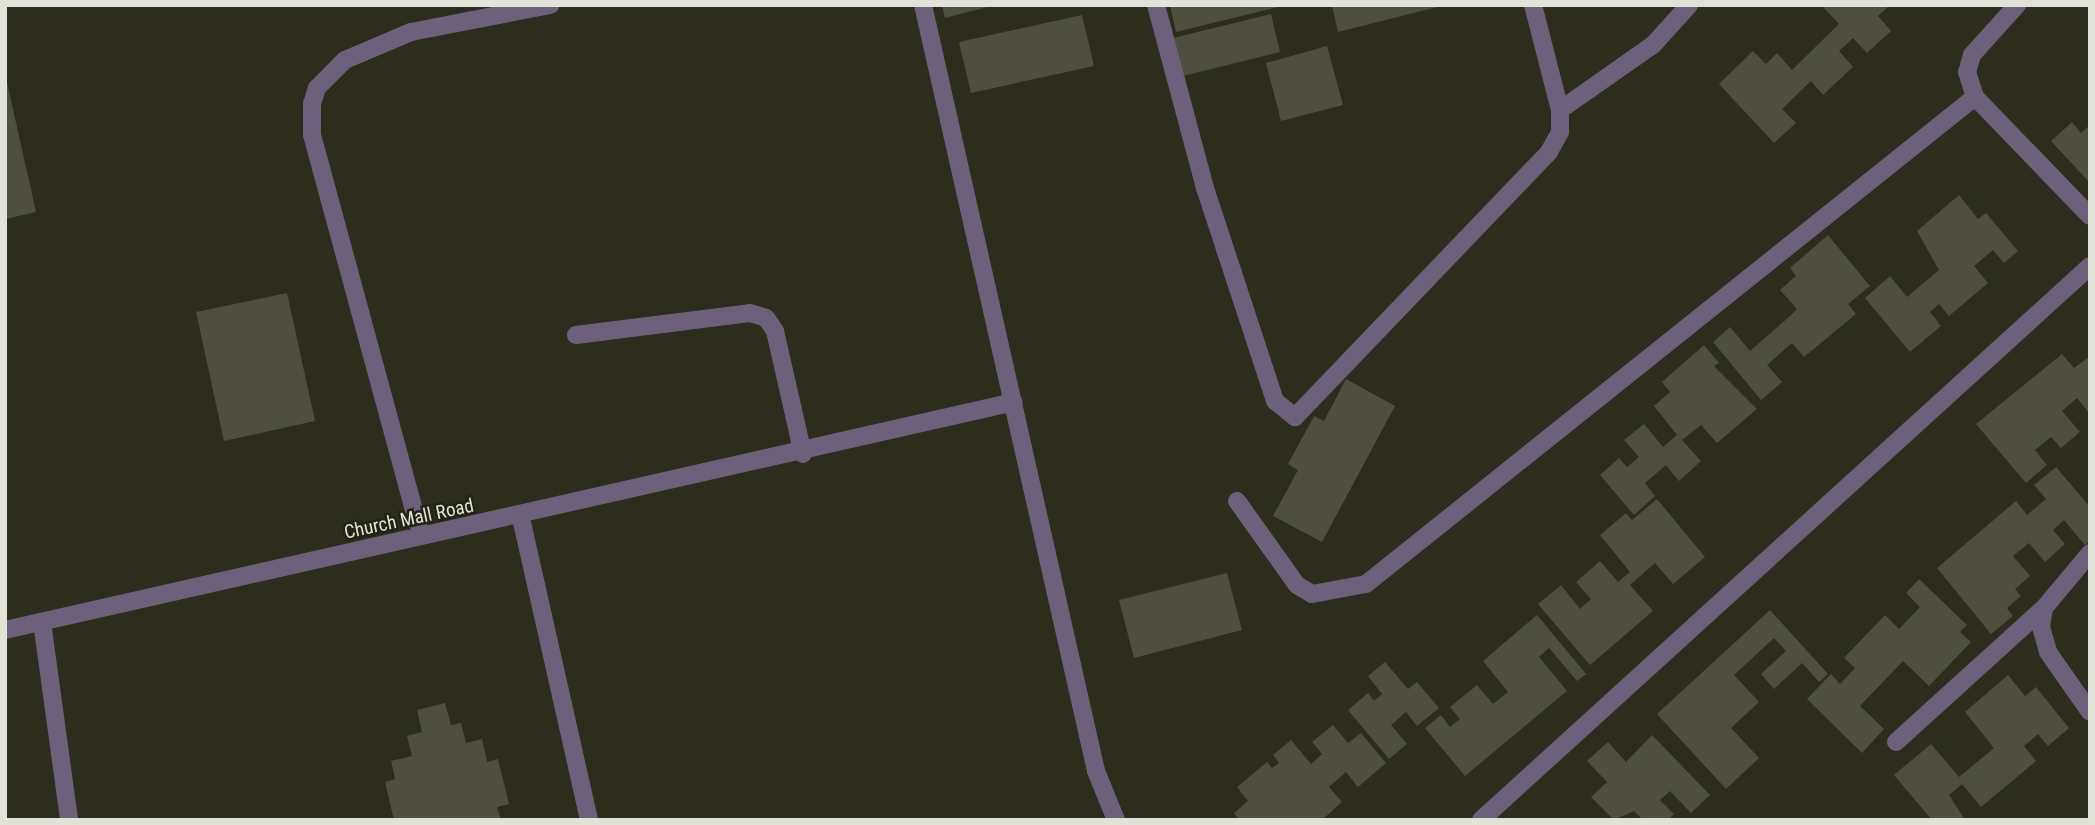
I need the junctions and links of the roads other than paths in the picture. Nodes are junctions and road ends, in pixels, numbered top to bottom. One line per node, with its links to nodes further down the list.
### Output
1 (550, 5): 16 (street)
2 (923, 5): 12 (street)
3 (1156, 5): 8 (street)
4 (1533, 5): 8 (street)
5 (1689, 5): 8 (street)
6 (2017, 5): 7 (street)
7 (1975, 97): 9 (street); 14 (street)
8 (1560, 110)
9 (2090, 216)
10 (2090, 266): 26 (street)
11 (576, 335): 13 (street)
12 (1014, 402): 13 (street, Church Mall Road); 25 (street)
13 (803, 454): 15 (street, Church Mall Road)
14 (1237, 501)
15 (521, 518): 16 (street, Church Mall Road); 24 (street)
16 (421, 537): 19 (street, Church Mall Road)
17 (2090, 553): 18 (street)
18 (2044, 608): 21 (street); 22 (street)
19 (42, 622): 20 (street, Church Mall Road); 23 (street)
20 (5, 630)
21 (2090, 712)
22 (1896, 742)
23 (69, 820)
24 (589, 820)
25 (1116, 820)
26 (1481, 820)

